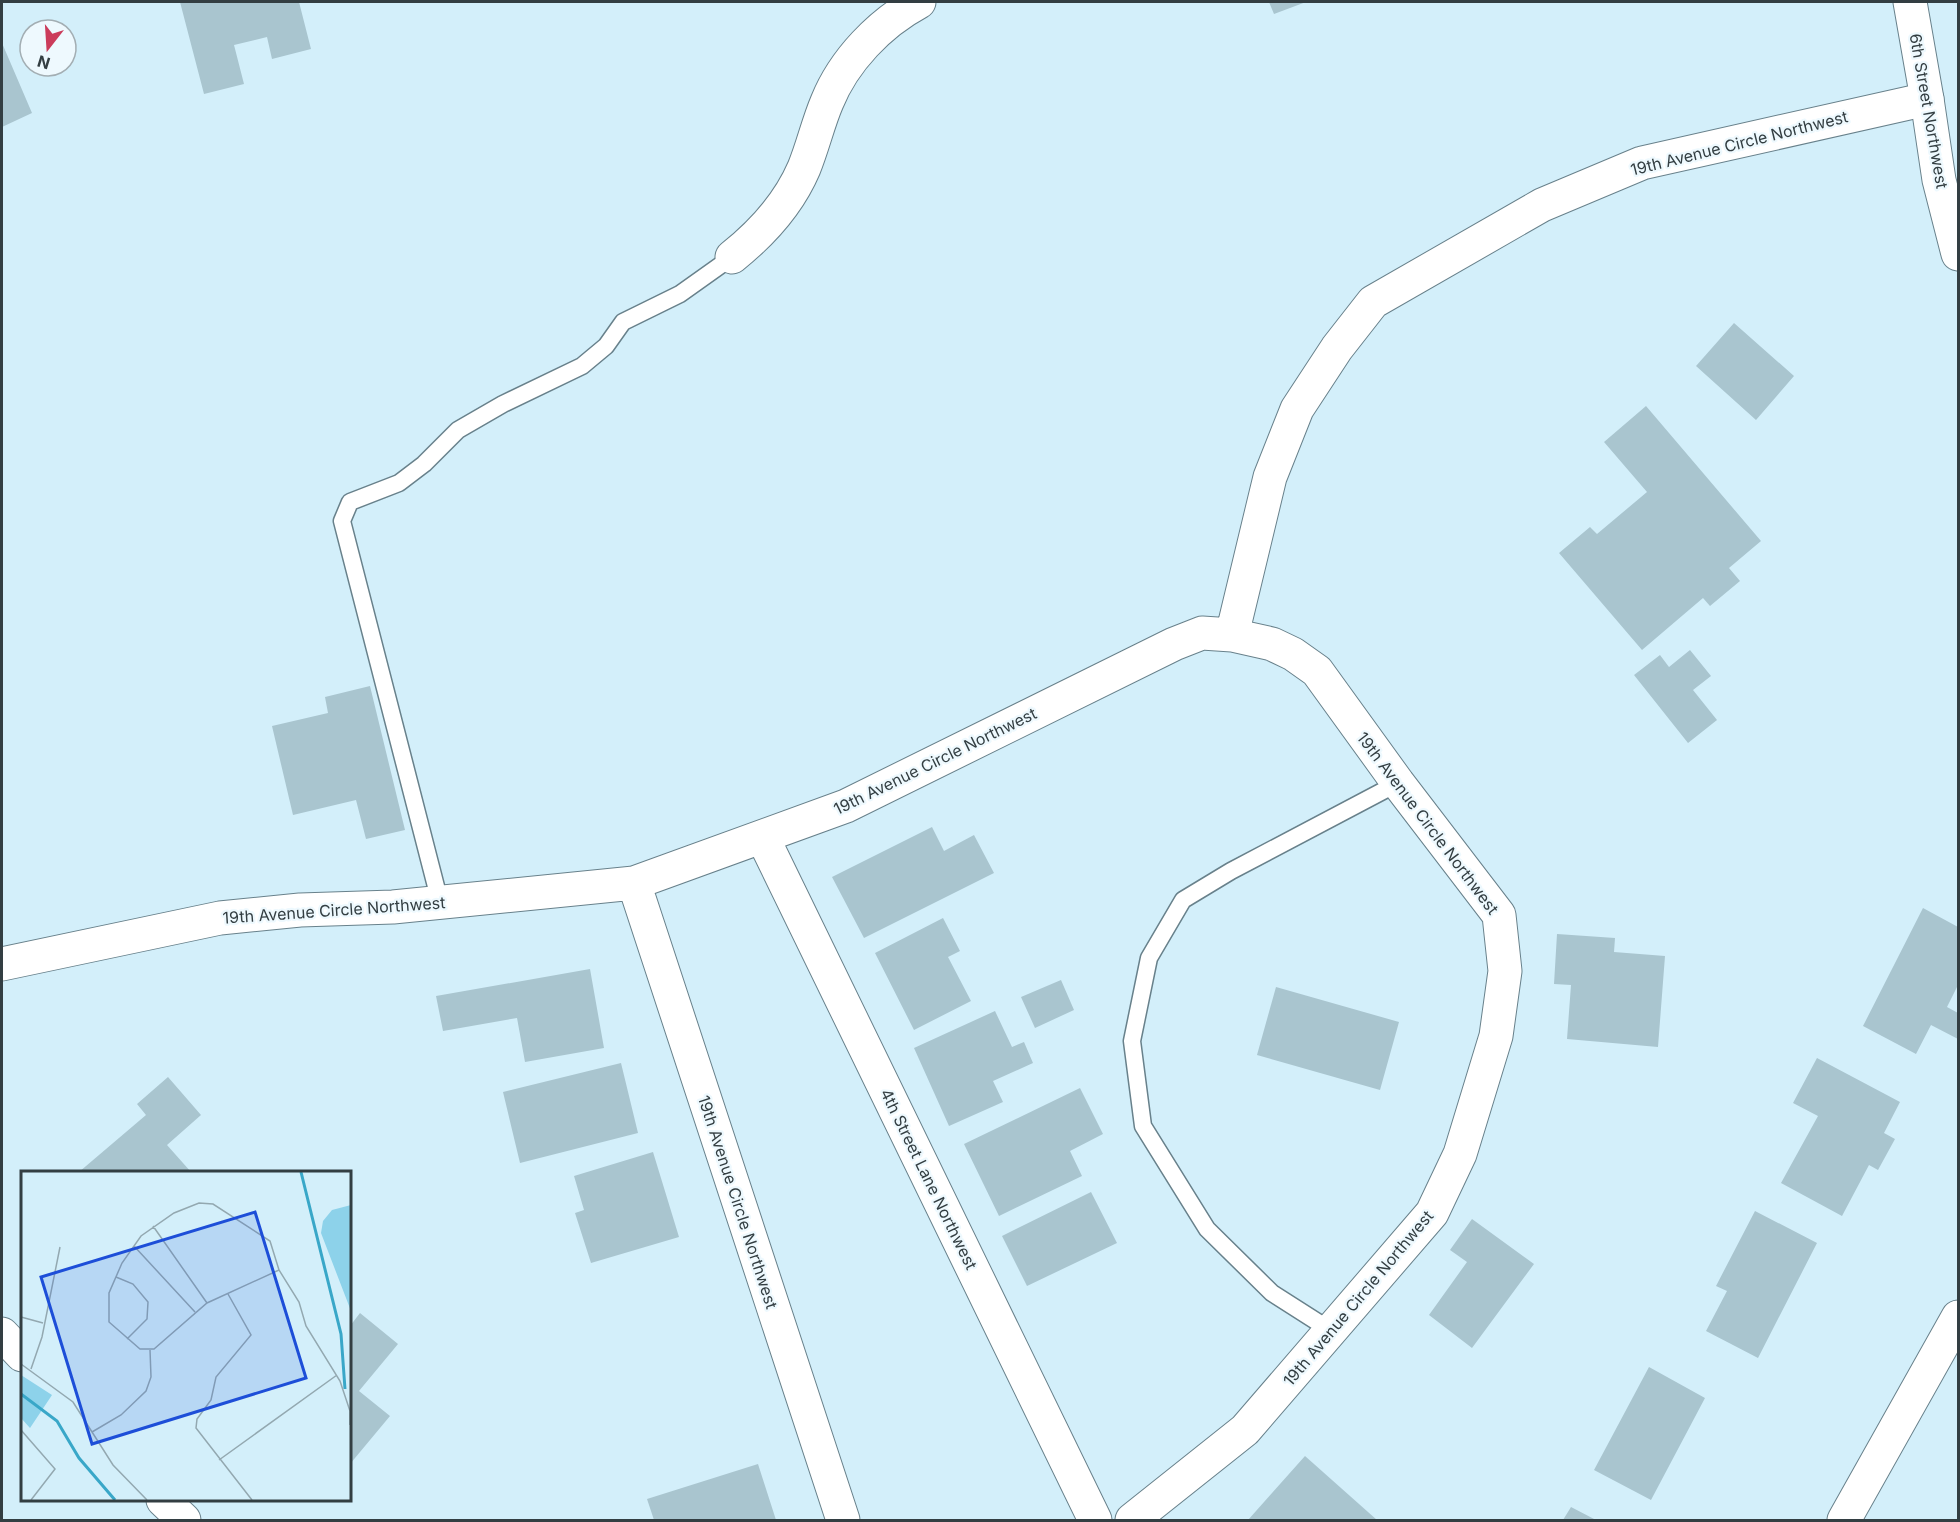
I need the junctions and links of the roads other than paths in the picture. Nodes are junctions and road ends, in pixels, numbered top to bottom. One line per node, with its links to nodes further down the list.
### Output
1 (919, 2): 5 (street)
2 (1910, 2): 3 (street, 6th Street Northwest)
3 (1927, 99): 4 (street, 6th Street Northwest); 6 (street, 19th Avenue Circle Northwest)
4 (1959, 254)
5 (732, 256): 10 (lane)
6 (1232, 635): 7 (street, 19th Avenue Circle Northwest); 8 (street, 19th Avenue Circle Northwest)
7 (1398, 783): 13 (street, 19th Avenue Circle Northwest); 13 (lane)
8 (762, 838): 9 (street, 19th Avenue Circle Northwest); 19 (street, 4th Street Lane Northwest)
9 (634, 883): 10 (street, 19th Avenue Circle Northwest); 18 (street, 19th Avenue Circle Northwest)
10 (440, 902): 11 (street, 19th Avenue Circle Northwest)
11 (2, 964)
12 (1959, 1317): 21 (street)
13 (1330, 1330): 20 (street, 19th Avenue Circle Northwest)
14 (2, 1334): 15 (street)
15 (21, 1354)
16 (164, 1501): 17 (street)
17 (184, 1521)
18 (843, 1521)
19 (1095, 1521)
20 (1132, 1521)
21 (1844, 1521)

